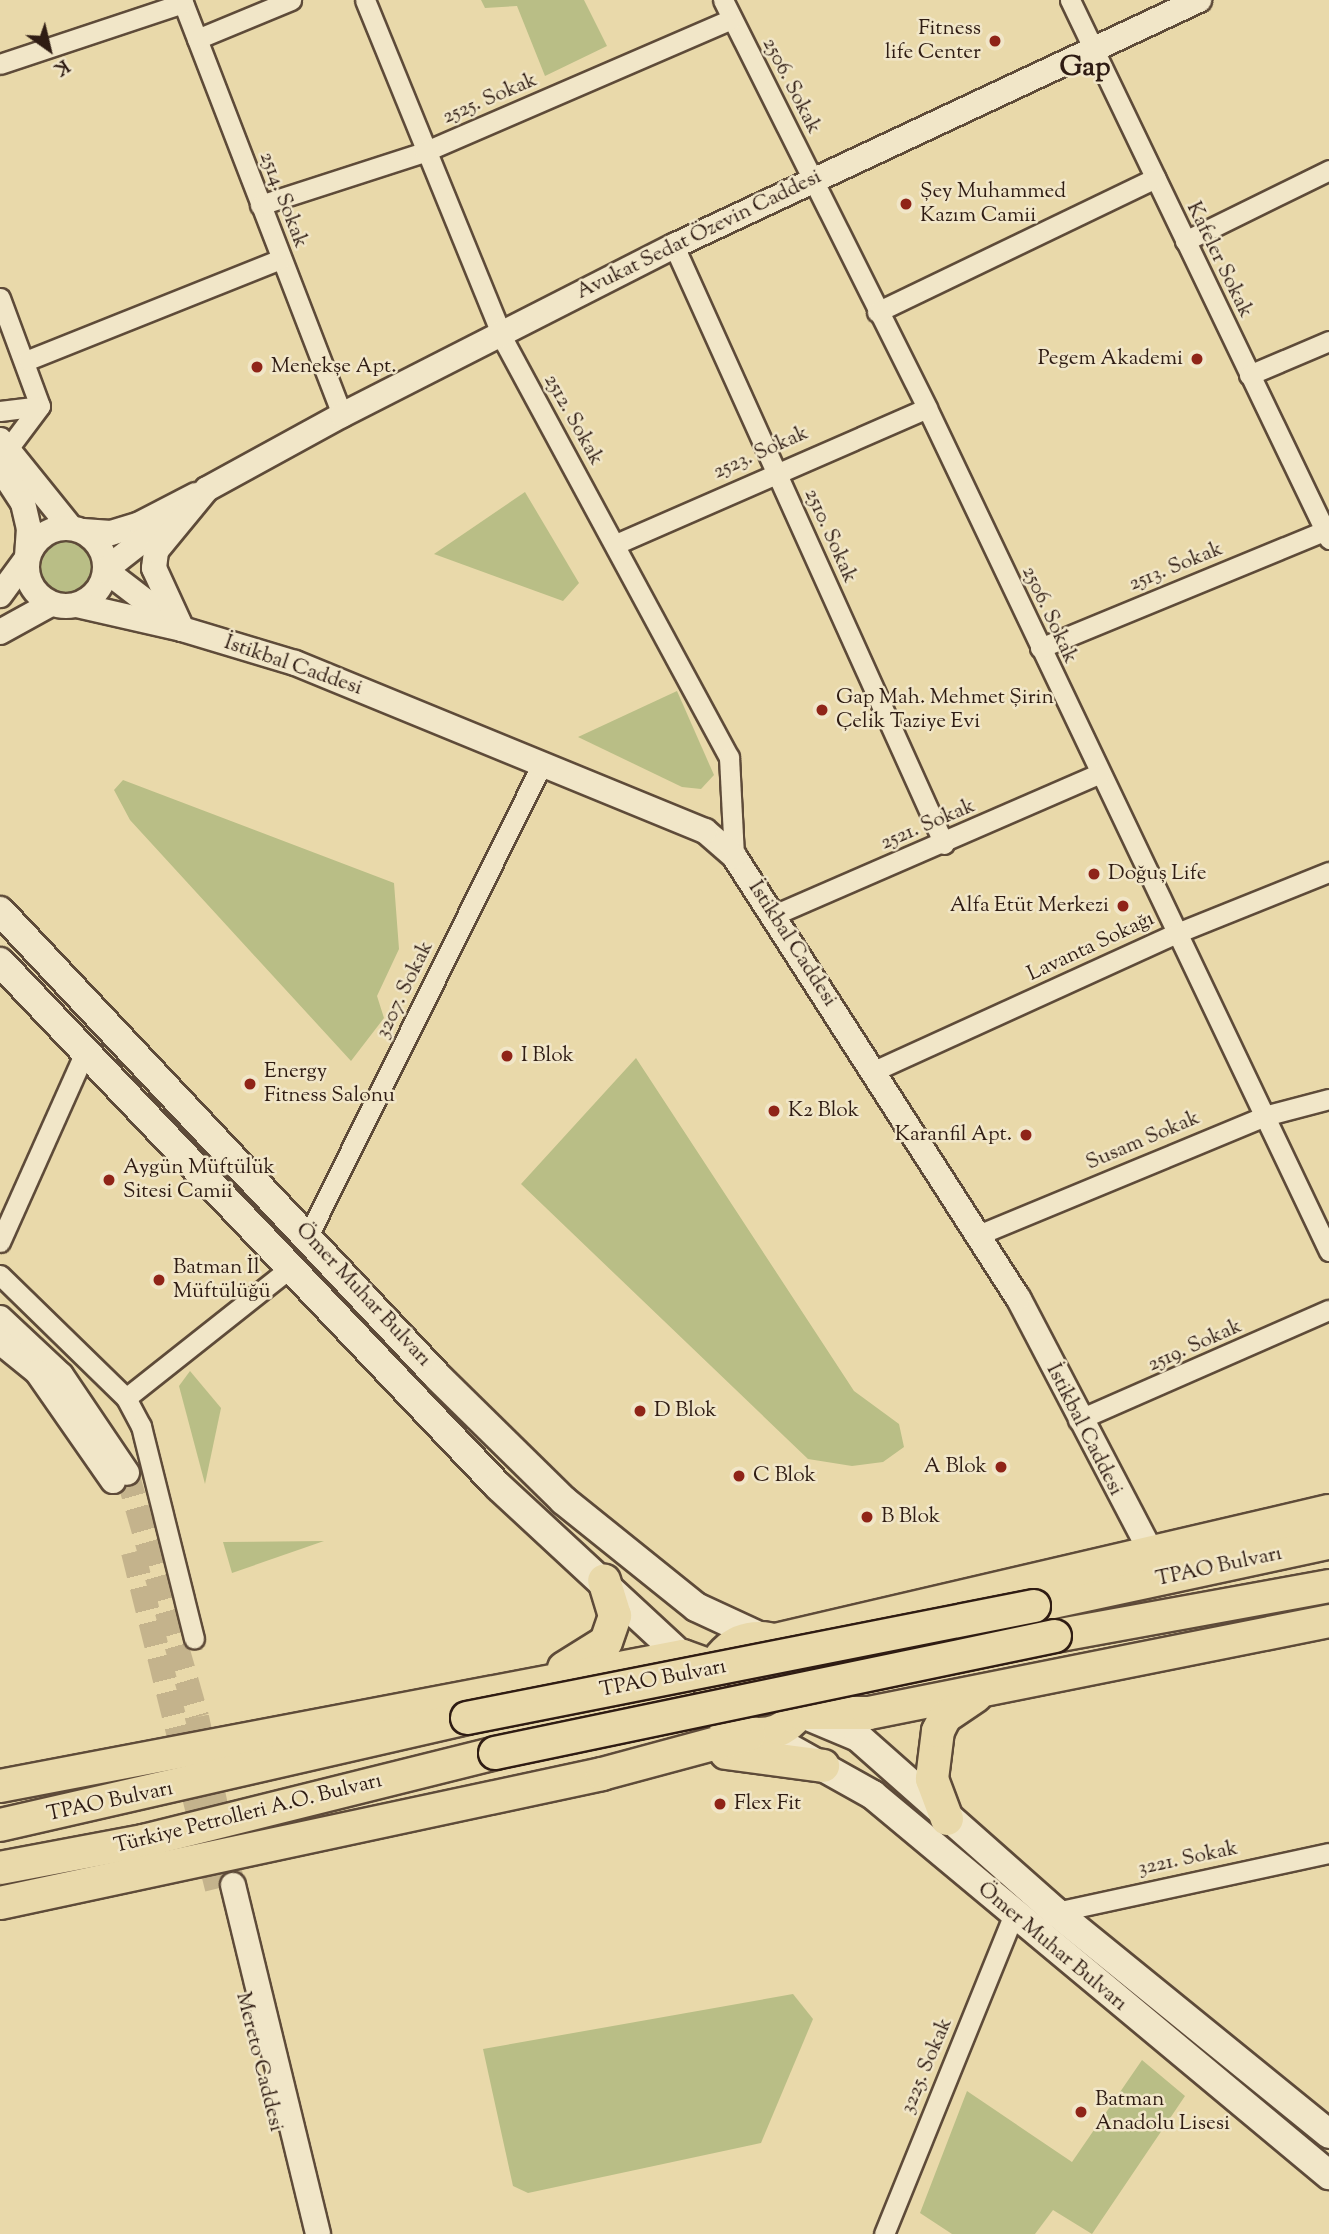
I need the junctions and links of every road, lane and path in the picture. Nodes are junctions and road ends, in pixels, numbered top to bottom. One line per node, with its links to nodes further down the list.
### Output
1 (291, 0): 8 (street)
2 (365, 0): 11 (street, 2512. Sokak)
3 (723, 0): 7 (street, 2506. Sokak)
4 (1070, 0): 9 (street, Kafeler Sokak)
5 (1199, 0): 9 (street, Avukat Sedat Özevin Caddesi)
6 (183, 1): 8 (street, 2514. Sokak); 10 (street)
7 (731, 19): 11 (street, 2525. Sokak); 14 (street, 2506. Sokak)
8 (197, 39): 15 (street, 2514. Sokak)
9 (1096, 48): 13 (street, Kafeler Sokak); 14 (street, Avukat Sedat Özevin Caddesi)
10 (0, 64)
11 (424, 152): 15 (street, 2525. Sokak); 21 (street, 2512. Sokak)
12 (1329, 170): 16 (street)
13 (1155, 178): 16 (street, Kafeler Sokak); 20 (street)
14 (813, 181): 17 (street, Avukat Sedat Özevin Caddesi); 20 (street, 2506. Sokak)
15 (260, 205): 18 (street, 2514. Sokak)
16 (1185, 241): 24 (street, Kafeler Sokak)
17 (674, 246): 21 (street, Avukat Sedat Özevin Caddesi); 30 (street, 2510. Sokak)
18 (281, 259): 23 (street); 28 (street, 2514. Sokak)
19 (0, 298): 23 (street)
20 (877, 313): 26 (street, 2506. Sokak)
21 (499, 331): 28 (street, Avukat Sedat Özevin Caddesi); 34 (street, 2512. Sokak)
22 (1329, 341): 24 (street)
23 (28, 360): 25 (street)
24 (1249, 375): 33 (street, Kafeler Sokak)
25 (40, 406): 27 (street); 29 (street)
26 (926, 408): 30 (street, 2523. Sokak); 42 (street, 2506. Sokak)
27 (0, 411)
28 (342, 415): 31 (street, Avukat Sedat Özevin Caddesi)
29 (2, 453): 32 (street); 35 (street)
30 (776, 470): 34 (street, 2523. Sokak); 45 (street, 2510. Sokak)
31 (207, 489): 32 (street, Avukat Sedat Özevin Caddesi); 36 (street, Avukat Sedat Özevin Caddesi); 40 (street)
32 (77, 530): 35 (street); 36 (street)
33 (1328, 533): 42 (street, 2513. Sokak)
34 (616, 544): 46 (street, 2512. Sokak)
35 (27, 558): 37 (street); 38 (street)
36 (105, 570): 39 (street); 40 (street)
37 (0, 595)
38 (51, 604): 39 (street); 41 (street)
39 (77, 605): 40 (street, İstikbal Caddesi)
40 (182, 629): 43 (street, İstikbal Caddesi)
41 (0, 632)
42 (1040, 648): 44 (street, 2506. Sokak)
43 (542, 764): 46 (street, İstikbal Caddesi); 57 (street, 3207. Sokak)
44 (1099, 774): 45 (street, 2521. Sokak); 50 (street, 2506. Sokak)
45 (944, 844): 49 (street, 2521. Sokak)
46 (734, 856): 49 (street, İstikbal Caddesi)
47 (1329, 872): 50 (street, Lavanta Sokağı)
48 (0, 911): 57 (main road, Ömer Muhar Bulvarı)
49 (774, 915): 53 (street, İstikbal Caddesi)
50 (1177, 933): 53 (street, Lavanta Sokağı); 55 (street, 2506. Sokak)
51 (0, 962): 52 (main road, Ömer Muhar Bulvarı)
52 (86, 1050): 58 (street); 60 (main road, Ömer Muhar Bulvarı)
53 (874, 1071): 56 (street, İstikbal Caddesi)
54 (1329, 1099): 55 (street, Susam Sokak)
55 (1268, 1115): 56 (street, Susam Sokak); 59 (street, 2506. Sokak)
56 (978, 1235): 66 (street, İstikbal Caddesi)
57 (308, 1236): 73 (main road, Ömer Muhar Bulvarı)
58 (0, 1242)
59 (1329, 1251)
60 (294, 1265): 65 (street); 70 (main road, Ömer Muhar Bulvarı)
61 (0, 1275): 65 (street)
62 (1329, 1310): 66 (street, 2519. Sokak)
63 (0, 1318): 64 (street)
64 (0, 1342)
65 (126, 1398): 74 (street)
66 (1078, 1420): 69 (street, İstikbal Caddesi)
67 (1329, 1511): 69 (highway, TPAO Bulvarı)
68 (1329, 1543): 86 (highway, TPAO Bulvarı, bridge)
69 (1150, 1550): 73 (highway, TPAO Bulvarı)
70 (604, 1581): 75 (main road, Ömer Muhar Bulvarı); 77 (highway)
71 (1329, 1586): 82 (highway, TPAO Bulvarı, bridge)
72 (1329, 1621): 78 (highway)
73 (768, 1638): 76 (highway); 79 (highway)
74 (194, 1639)
75 (683, 1656): 76 (highway, TPAO Bulvarı); 77 (highway, TPAO Bulvarı)
76 (712, 1675): 80 (highway)
77 (536, 1681): 84 (highway, TPAO Bulvarı)
78 (996, 1686): 79 (highway); 85 (highway)
79 (800, 1713): 80 (highway); 85 (main road, Ömer Muhar Bulvarı)
80 (757, 1734): 81 (highway); 83 (main road, Ömer Muhar Bulvarı)
81 (689, 1752): 83 (highway); 89 (highway)
82 (495, 1753): 88 (highway, Türkiye Petrolleri A.O. Bulvarı)
83 (823, 1766): 91 (main road, Ömer Muhar Bulvarı)
84 (0, 1786)
85 (947, 1819): 90 (main road, Ömer Muhar Bulvarı)
86 (0, 1825)
87 (1329, 1853): 90 (street, 3221. Sokak)
88 (0, 1868)
89 (0, 1903)
90 (1056, 1912): 92 (main road, Ömer Muhar Bulvarı)
91 (1013, 1916): 93 (main road, Ömer Muhar Bulvarı); 96 (street, 3225. Sokak)
92 (1329, 2134)
93 (1329, 2175)
94 (303, 2234): 95 (street, Mereto Caddesi)
95 (318, 2234)
96 (884, 2234)

